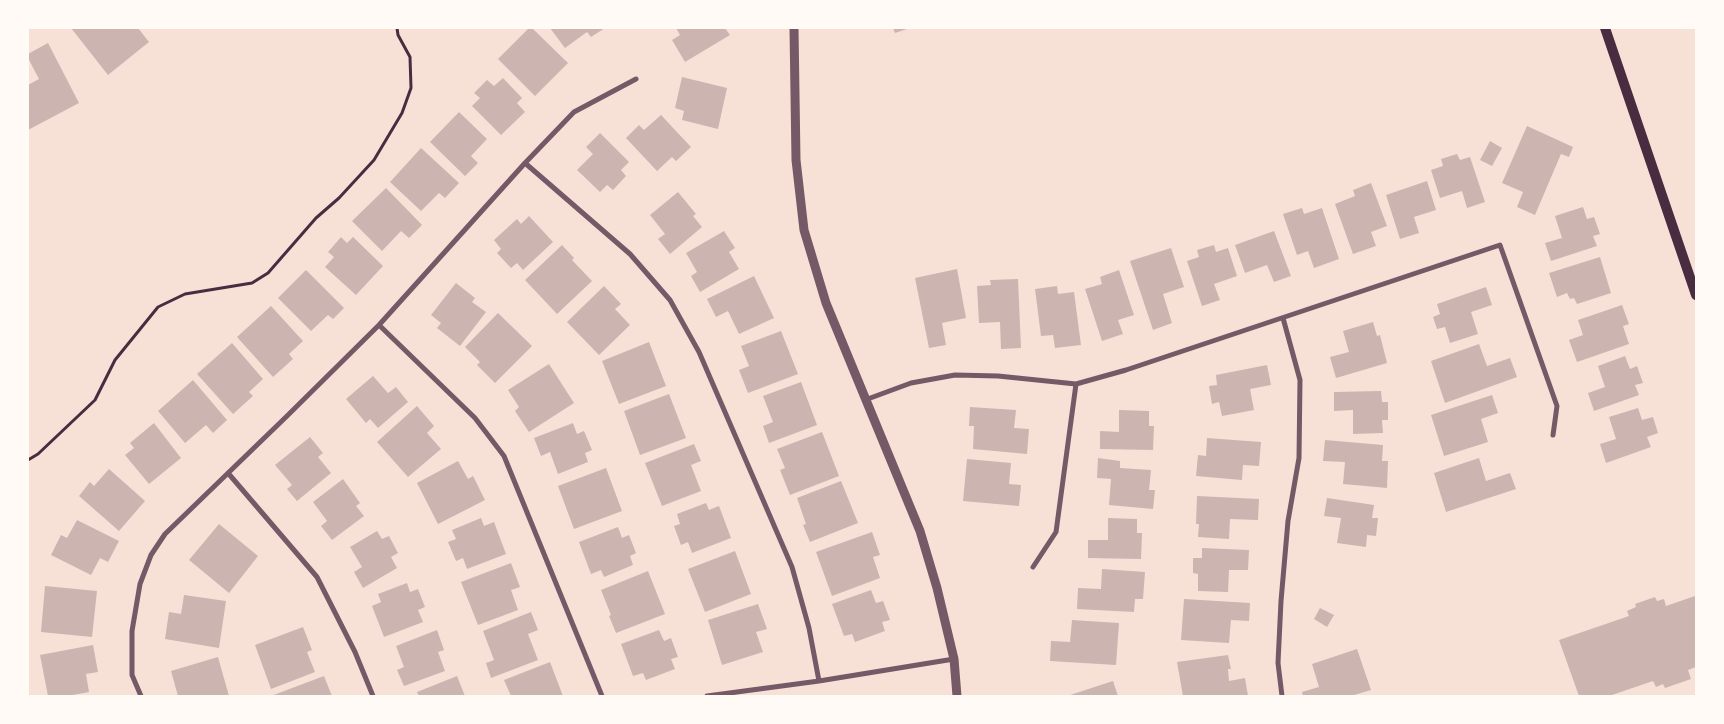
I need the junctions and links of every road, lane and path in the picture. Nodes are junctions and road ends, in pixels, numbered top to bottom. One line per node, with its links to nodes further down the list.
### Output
1 (398, 28): 12 (path)
2 (794, 28): 10 (street)
3 (1605, 28): 6 (main road)
4 (636, 79): 5 (street)
5 (525, 163): 8 (street); 16 (street)
6 (1696, 294)
7 (1283, 318): 9 (street); 11 (street); 22 (street)
8 (379, 325): 13 (street); 19 (street)
9 (1076, 384): 10 (street); 14 (street)
10 (865, 400): 15 (street)
11 (1553, 435)
12 (28, 460)
13 (228, 473): 17 (street); 18 (street)
14 (1033, 567)
15 (954, 659): 16 (street); 21 (street)
16 (819, 681): 20 (street)
17 (141, 696)
18 (373, 696)
19 (602, 696)
20 (708, 696)
21 (957, 696)
22 (1282, 696)

